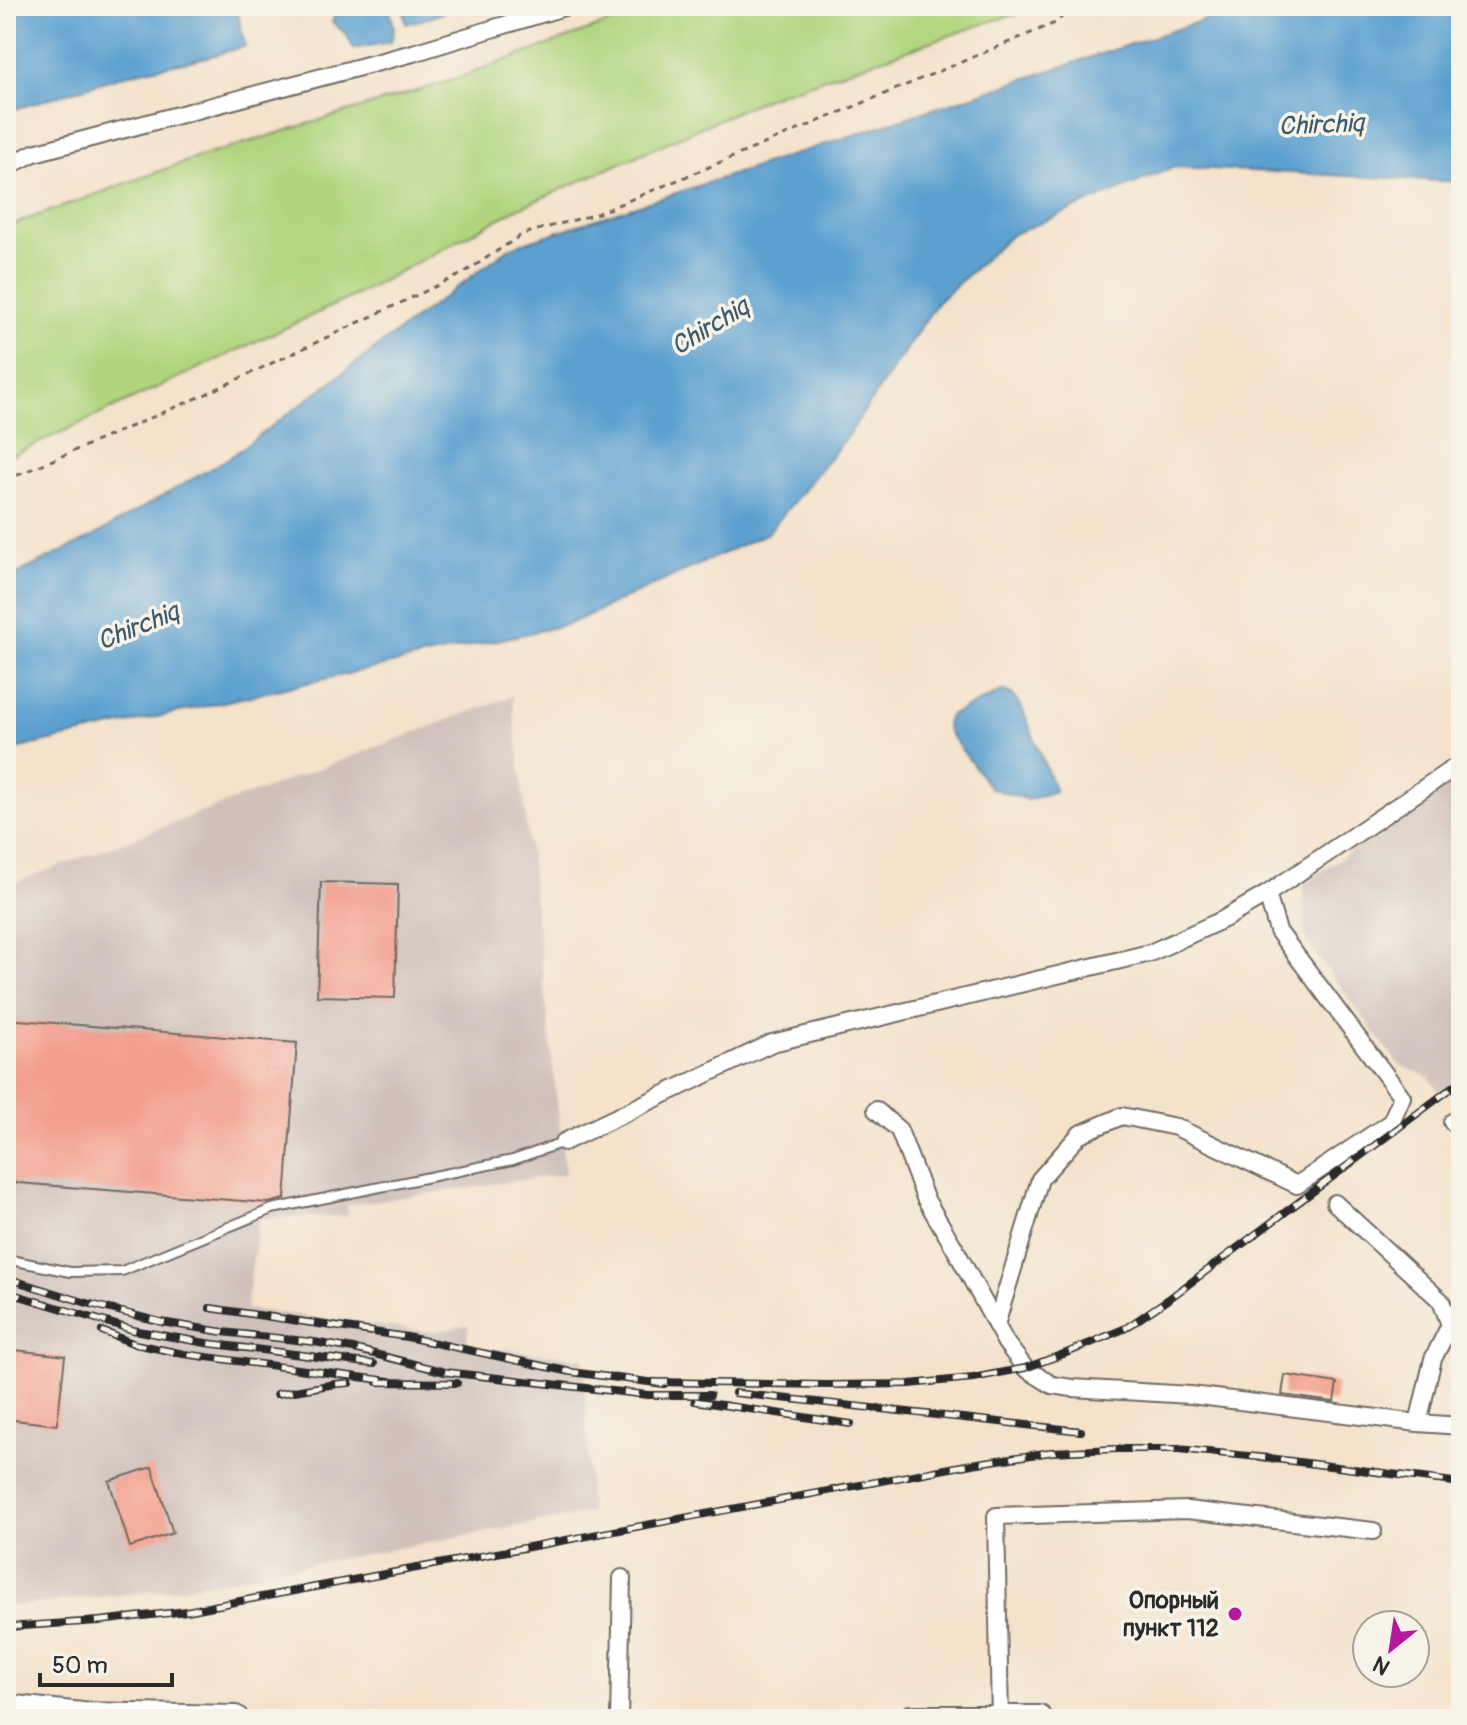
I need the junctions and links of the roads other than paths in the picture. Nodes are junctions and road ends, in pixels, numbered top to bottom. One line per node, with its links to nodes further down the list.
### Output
1 (567, 6): 2 (street)
2 (6, 167)
3 (1461, 763): 4 (street)
4 (1267, 894): 6 (street); 9 (street)
5 (876, 1110): 9 (street)
6 (564, 1142): 8 (lane)
7 (1335, 1203): 10 (street)
8 (6, 1259)
9 (996, 1325): 10 (street)
10 (1418, 1423): 11 (street)
11 (1461, 1426)
12 (1373, 1531): 19 (street)
13 (622, 1578): 17 (street)
14 (6, 1708): 15 (main road)
15 (82, 1717): 16 (main road)
16 (235, 1719)
17 (619, 1719)
18 (911, 1719): 19 (main road)
19 (1000, 1719): 20 (main road)
20 (1039, 1719)

